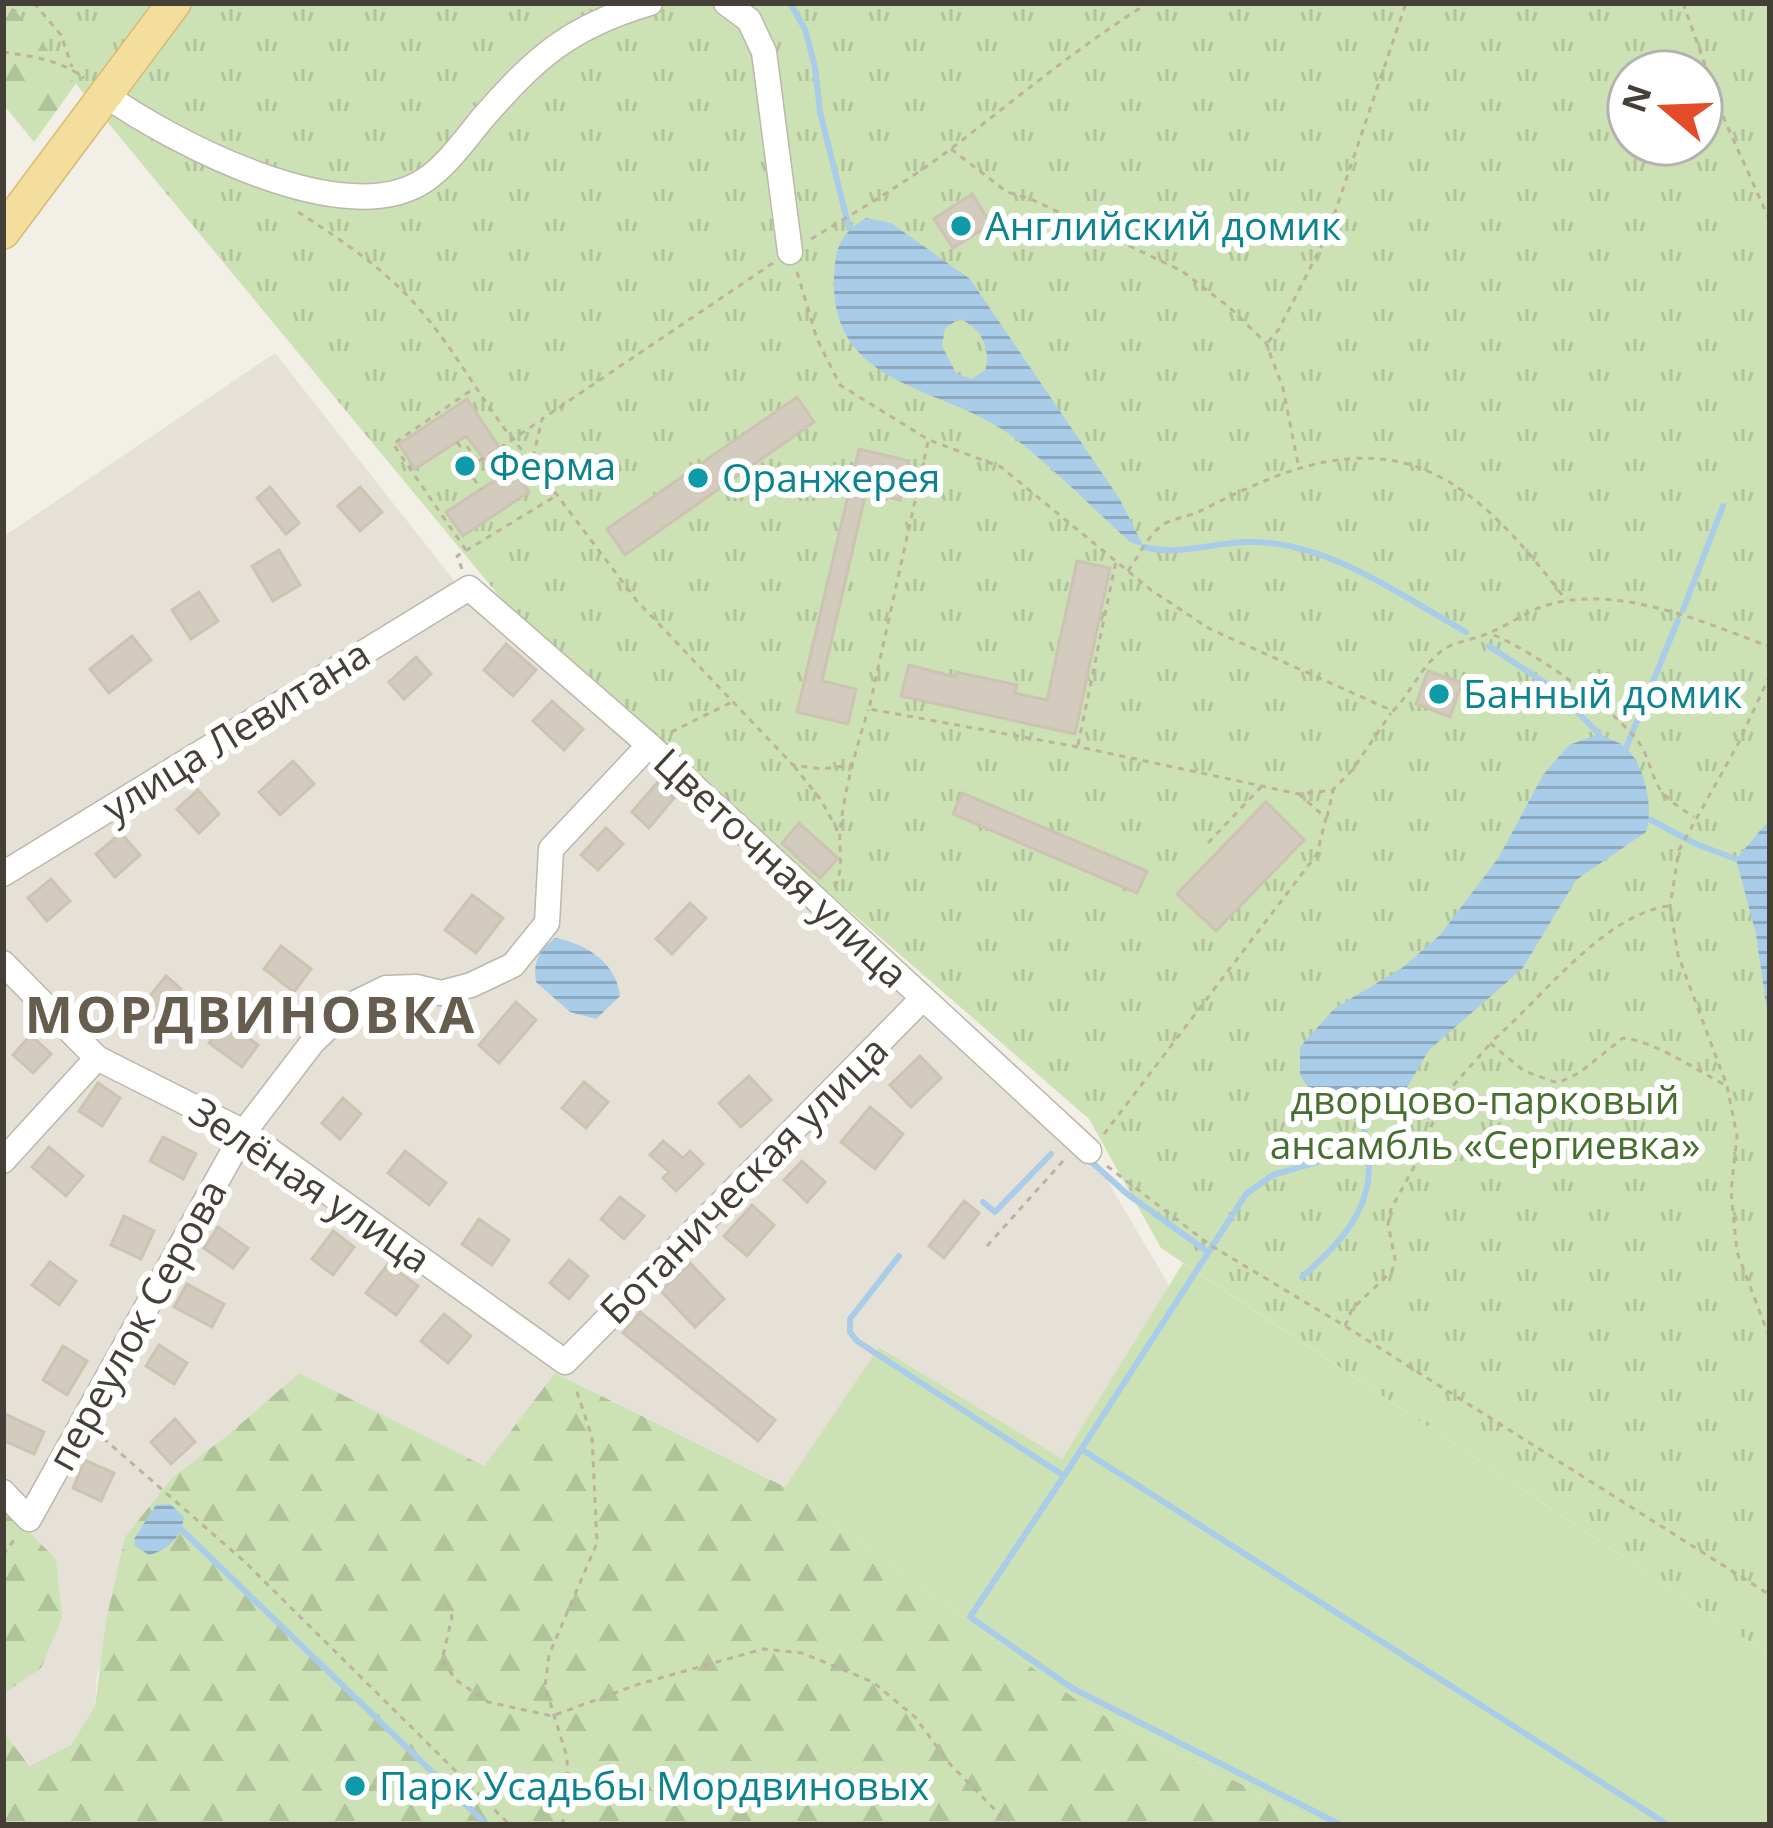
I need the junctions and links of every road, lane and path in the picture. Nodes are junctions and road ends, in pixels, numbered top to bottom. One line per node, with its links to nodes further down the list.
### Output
1 (34, 3): 9 (path)
2 (175, 3): 10 (main road)
3 (650, 3): 10 (street)
4 (726, 3): 15 (street)
5 (1148, 3): 11 (path)
6 (1406, 3): 16 (path)
7 (1683, 3): 13 (path)
8 (3, 52): 9 (path)
9 (73, 69): 10 (path)
10 (104, 94): 14 (main road)
11 (951, 149): 15 (path); 16 (path)
12 (283, 202): 17 (path)
13 (1770, 221)
14 (3, 232)
15 (790, 252): 18 (path); 20 (path)
16 (1266, 343): 24 (path)
17 (475, 387): 19 (path); 27 (path)
18 (542, 419): 19 (path); 23 (path)
19 (512, 440): 22 (path); 23 (path)
20 (929, 440): 28 (path); 36 (path)
21 (457, 442): 22 (path)
22 (478, 462): 25 (path)
23 (532, 462): 26 (path)
24 (1298, 466): 29 (path); 31 (path)
25 (481, 489)
26 (557, 495): 27 (path); 35 (path)
27 (466, 550): 30 (path)
28 (1116, 560): 29 (path); 39 (path)
29 (1128, 571): 37 (path)
30 (469, 588): 38 (street, Цветочная улица); 49 (street, улица Левитана)
31 (1568, 602): 32 (path); 33 (path)
32 (1490, 633): 37 (path); 46 (path)
33 (1770, 647)
34 (1770, 675): 46 (path)
35 (734, 701): 38 (path); 40 (path)
36 (869, 709): 39 (path); 41 (path)
37 (1393, 711): 43 (path)
38 (656, 741): 51 (street, Цветочная улица); 57 (street, переулок Серова)
39 (1077, 747): 42 (path)
40 (793, 765): 41 (path); 47 (path)
41 (852, 765): 47 (path)
42 (1263, 786): 44 (path); 48 (path)
43 (1333, 790): 44 (path); 45 (path)
44 (1299, 794): 45 (path)
45 (1326, 818): 58 (path)
46 (1696, 818): 50 (path)
47 (840, 835): 51 (path)
48 (1208, 843)
49 (3, 874)
50 (1670, 906): 54 (path); 56 (path)
51 (825, 909): 53 (street, Цветочная улица)
52 (3, 963): 55 (street, Зелёная улица)
53 (922, 999): 58 (street, Цветочная улица); 63 (street, Ботаническая улица)
54 (1490, 1043): 56 (path); 61 (path)
55 (97, 1058): 57 (street, Зелёная улица); 59 (street)
56 (1727, 1086): 62 (path)
57 (244, 1132): 63 (street, Зелёная улица); 64 (street, переулок Серова)
58 (1085, 1147): 60 (path); 61 (path)
59 (3, 1161)
60 (987, 1246)
61 (1346, 1326): 66 (path)
62 (1770, 1339)
63 (565, 1362): 68 (path)
64 (84, 1421): 65 (street, переулок Серова); 69 (path)
65 (3, 1492)
66 (1770, 1595)
67 (447, 1603): 68 (path)
68 (552, 1716): 70 (path); 71 (path)
69 (510, 1825)
70 (562, 1825)
71 (1010, 1825)

